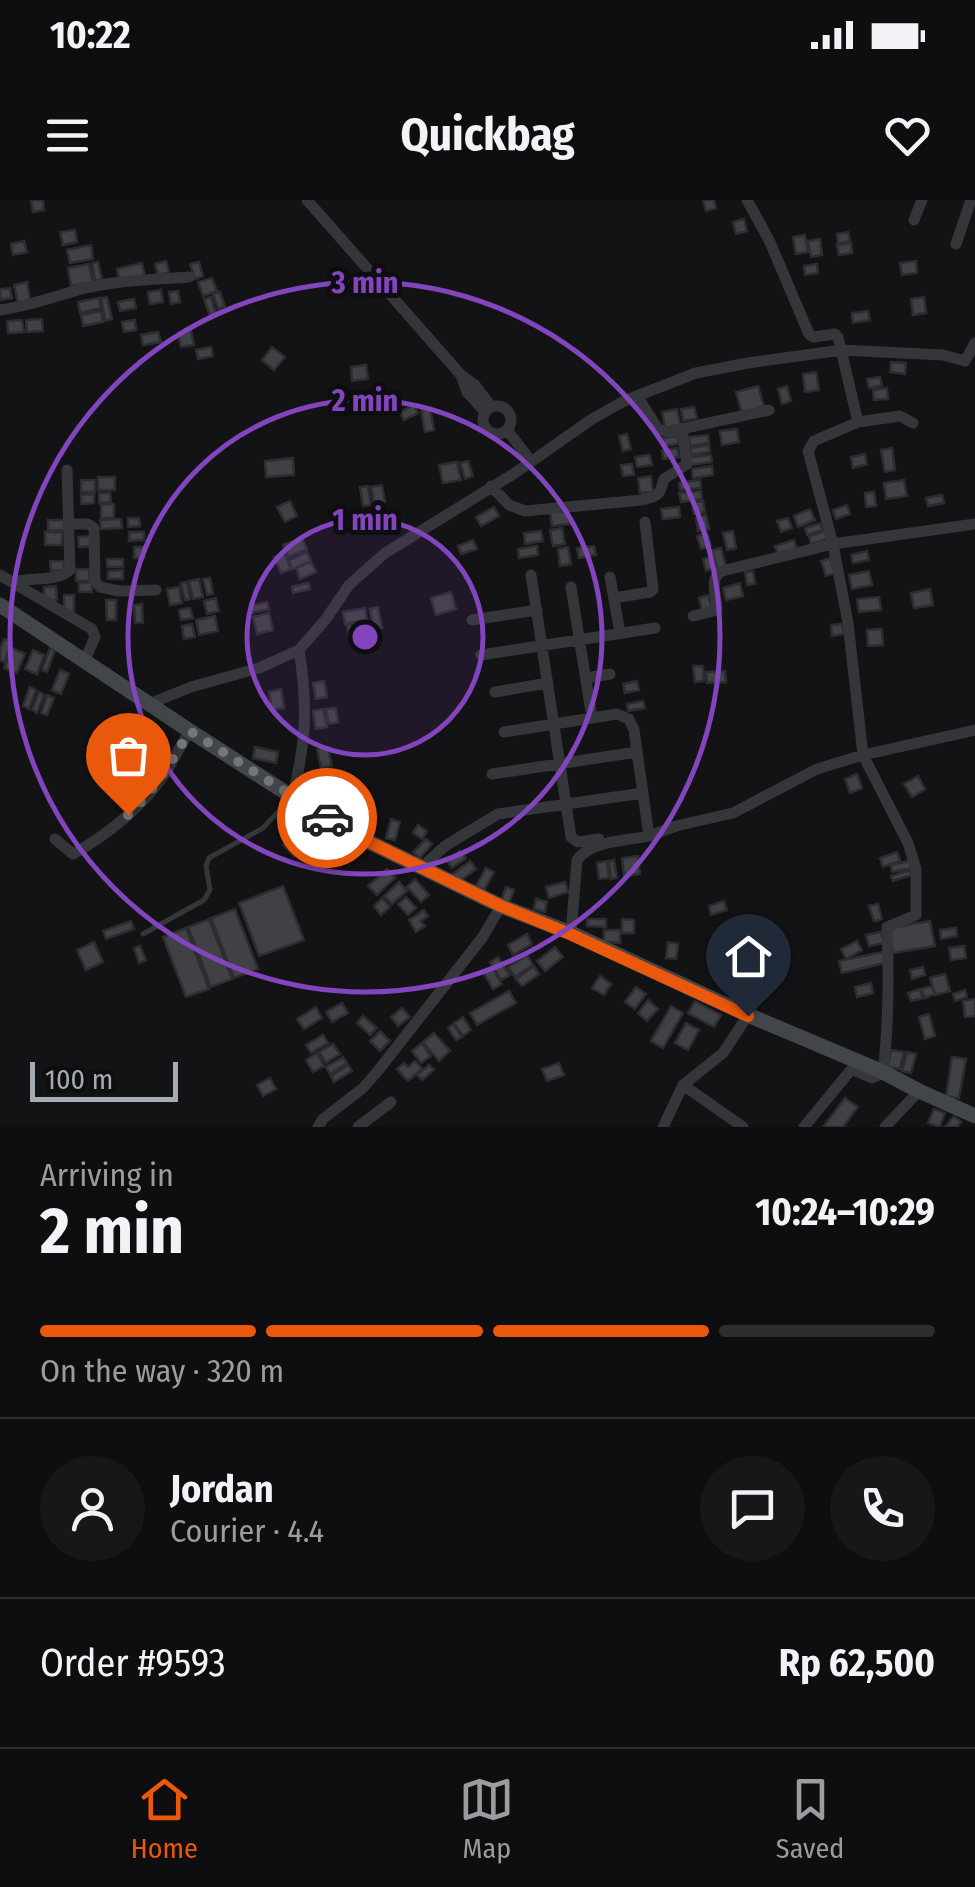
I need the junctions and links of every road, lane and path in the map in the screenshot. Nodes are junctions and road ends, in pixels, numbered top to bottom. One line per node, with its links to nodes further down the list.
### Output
1 (307, 200): 12 (street)
2 (747, 200): 10 (street)
3 (922, 200): 5 (street)
4 (972, 200): 6 (street)
5 (914, 220)
6 (956, 244)
7 (189, 277): 8 (street)
8 (0, 310)
9 (975, 342): 10 (street)
10 (842, 350): 11 (street); 14 (street)
11 (637, 396): 16 (street); 18 (street)
12 (488, 409): 17 (street); 17 (street)
13 (768, 410): 16 (street)
14 (858, 422): 15 (street); 24 (street)
15 (914, 423)
16 (682, 429): 20 (street)
17 (507, 430): 18 (street)
18 (531, 462): 20 (street)
19 (67, 470): 22 (street)
20 (492, 486): 40 (street)
21 (645, 522): 31 (street)
22 (69, 524): 28 (street); 30 (street)
23 (975, 524): 24 (street)
24 (833, 544): 34 (street); 54 (street)
25 (0, 575): 28 (street)
26 (532, 575): 33 (street)
27 (610, 577): 31 (street)
28 (13, 582): 42 (street)
29 (571, 587): 38 (street)
30 (156, 590)
31 (614, 598): 37 (street)
32 (0, 605): 42 (street)
33 (537, 610): 35 (street); 39 (street)
34 (693, 616)
35 (472, 620)
36 (655, 628): 37 (street)
37 (620, 633): 38 (street)
38 (580, 640): 39 (street); 44 (street)
39 (542, 645): 41 (street); 45 (street)
40 (299, 650): 47 (street); 58 (street)
41 (481, 655)
42 (85, 660): 47 (street)
43 (610, 674): 44 (street)
44 (586, 678): 48 (street)
45 (548, 682): 46 (street); 49 (street)
46 (495, 692)
47 (149, 704): 51 (street)
48 (592, 718): 49 (street); 53 (street)
49 (554, 724): 52 (street); 55 (street)
50 (975, 730): 54 (street)
51 (190, 731): 58 (street); 61 (street)
52 (504, 732)
53 (637, 752): 55 (street); 57 (street)
54 (863, 755): 60 (street); 67 (street)
55 (561, 764): 56 (street); 59 (street)
56 (492, 774)
57 (643, 792): 59 (street); 60 (street)
58 (292, 796): 62 (street); 64 (lane)
59 (567, 804): 60 (street); 62 (street)
60 (648, 833): 65 (street)
61 (55, 839)
62 (422, 867): 63 (street)
63 (501, 906): 65 (street); 72 (street)
64 (142, 934)
65 (570, 934): 66 (street)
66 (748, 1016): 67 (street); 68 (street)
67 (884, 1072): 69 (street); 76 (street)
68 (683, 1085): 74 (street); 75 (street)
69 (918, 1092): 71 (street); 77 (street)
70 (391, 1102): 73 (street)
71 (975, 1116)
72 (318, 1127)
73 (358, 1127)
74 (663, 1127)
75 (743, 1127)
76 (804, 1127)
77 (885, 1127)

